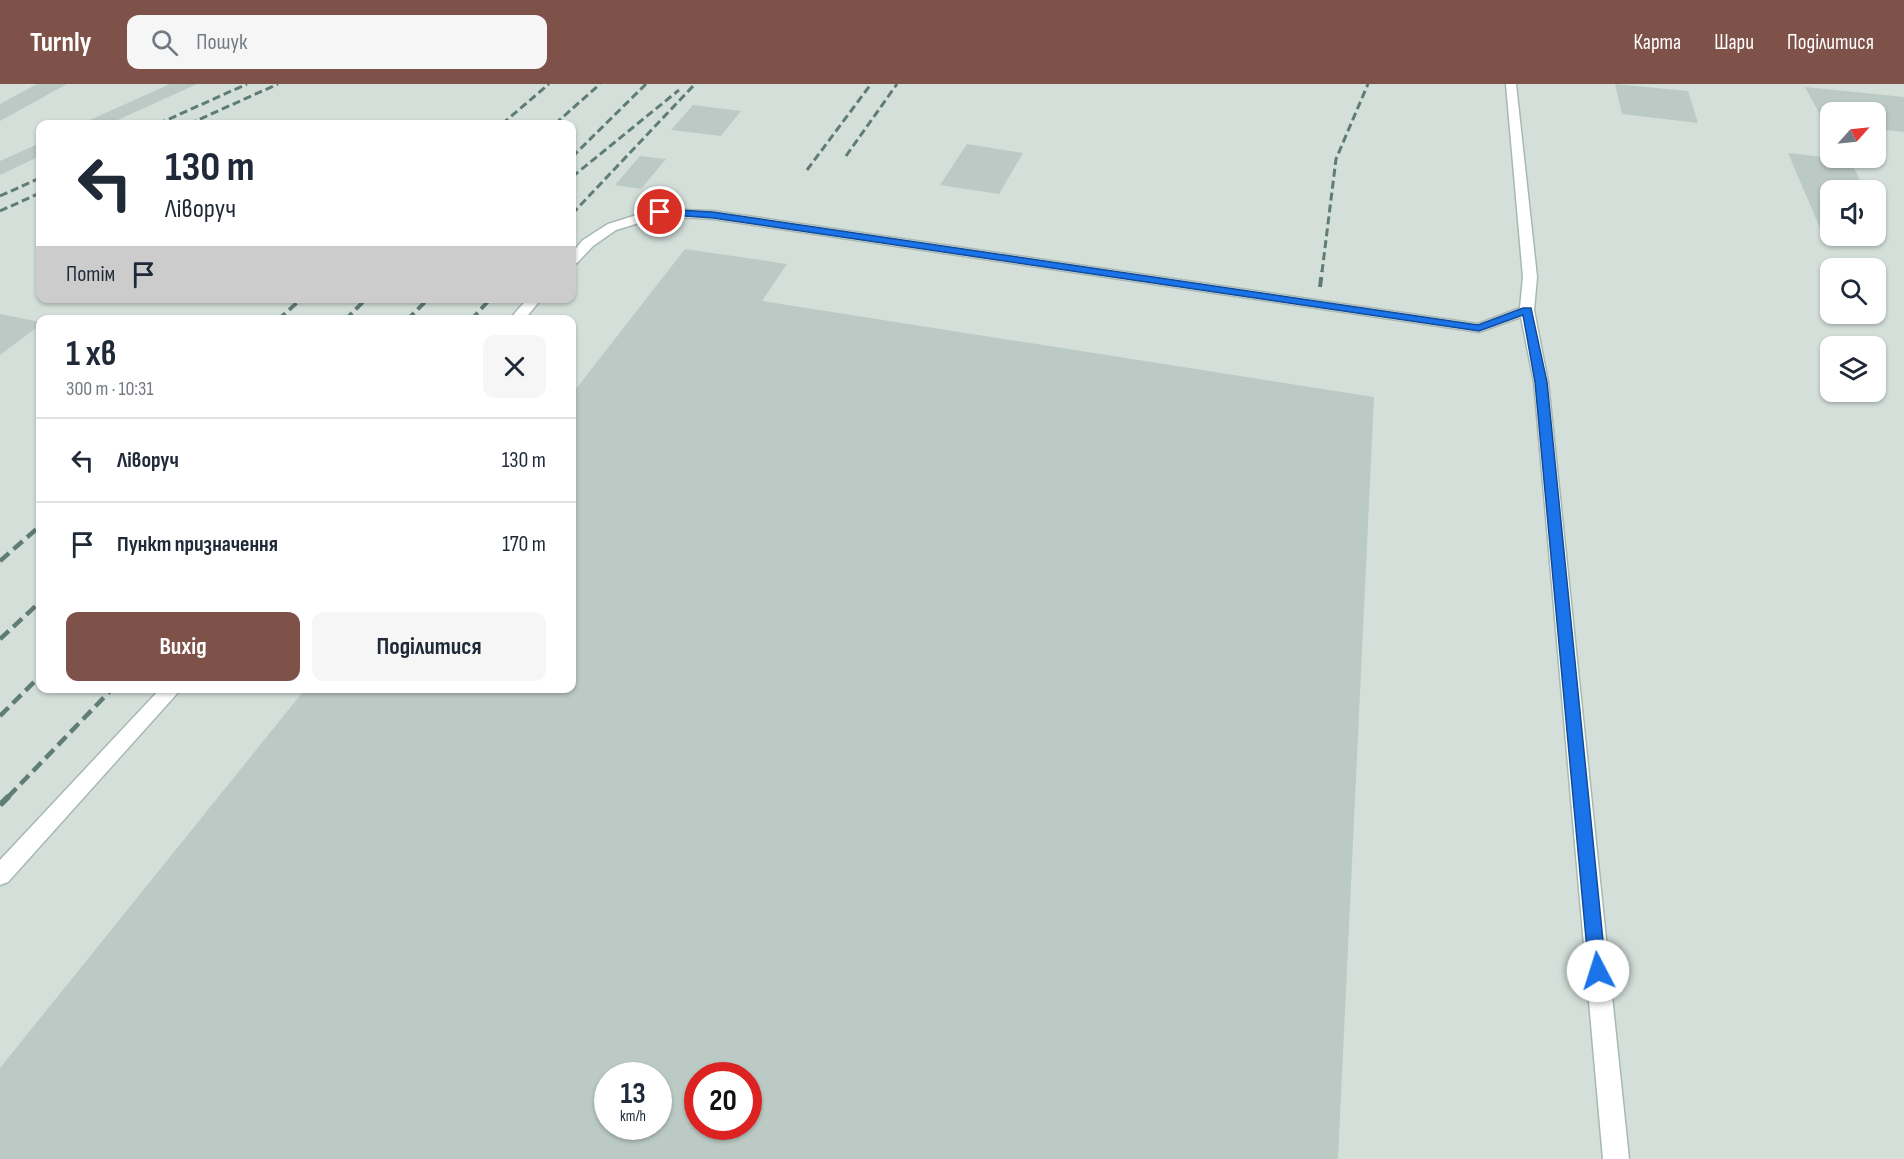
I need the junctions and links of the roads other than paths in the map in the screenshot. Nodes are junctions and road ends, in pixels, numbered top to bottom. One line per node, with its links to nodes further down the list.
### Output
1 (1511, 84): 4 (lane)
2 (576, 256): 4 (lane)
3 (531, 303): 5 (lane)
4 (1527, 310): 8 (lane)
5 (521, 315)
6 (169, 693): 7 (lane)
7 (0, 875)
8 (1616, 1159)

